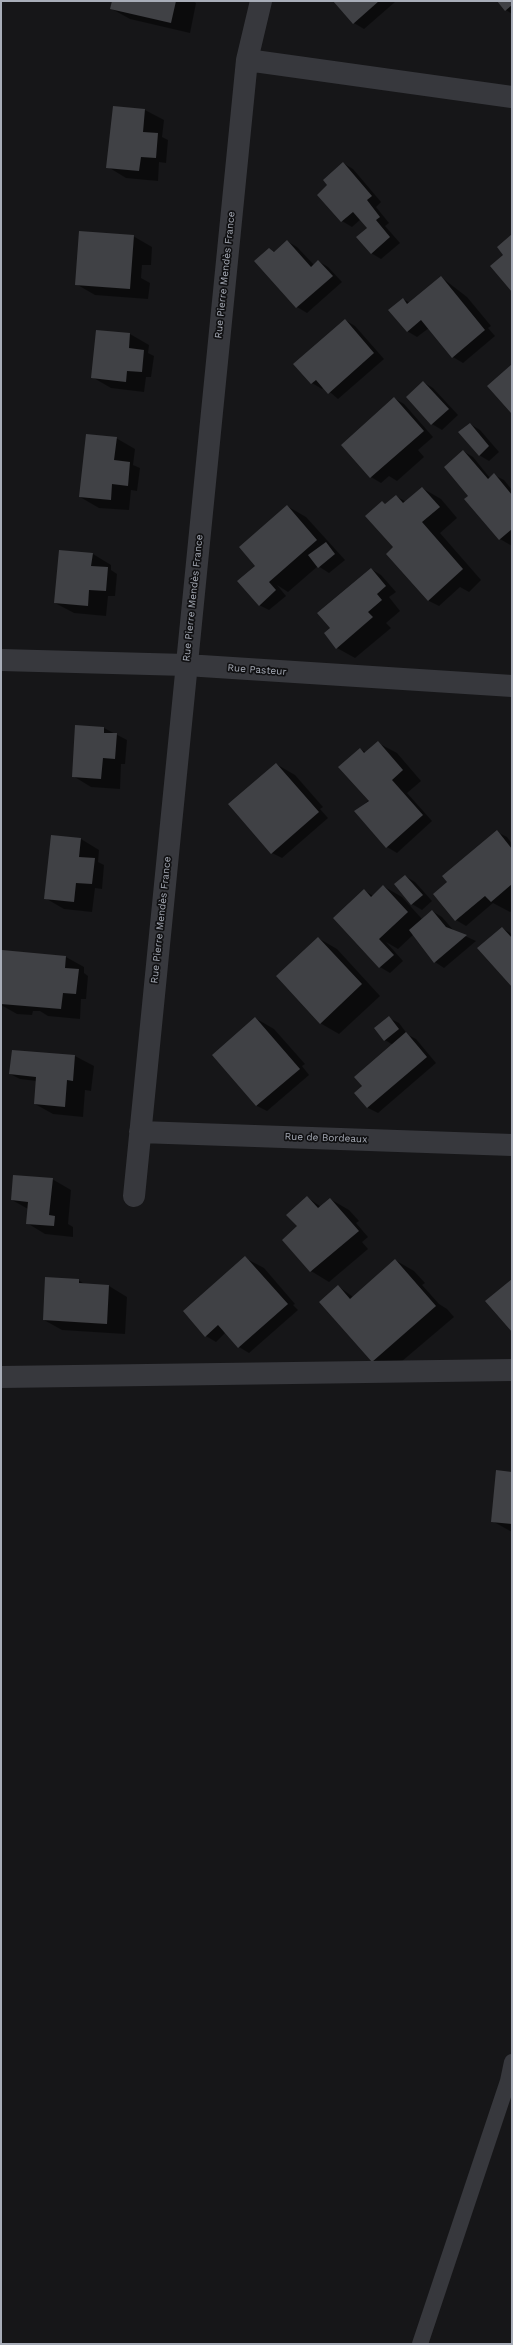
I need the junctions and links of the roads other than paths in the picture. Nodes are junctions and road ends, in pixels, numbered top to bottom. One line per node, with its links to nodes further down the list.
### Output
1 (261, 1): 2 (street, Rue Pierre Mendès France)
2 (247, 60): 3 (street); 5 (street, Rue Pierre Mendès France)
3 (512, 97)
4 (1, 660): 5 (street, Rue Pasteur)
5 (186, 665): 6 (street, Rue Pasteur); 7 (street, Rue Pierre Mendès France)
6 (512, 686)
7 (140, 1132): 8 (street, Rue de Bordeaux); 9 (street, Rue Pierre Mendès France)
8 (512, 1144)
9 (134, 1196)
10 (512, 1370): 11 (street)
11 (1, 1377)
12 (512, 2062): 13 (lane)
13 (420, 2344)

